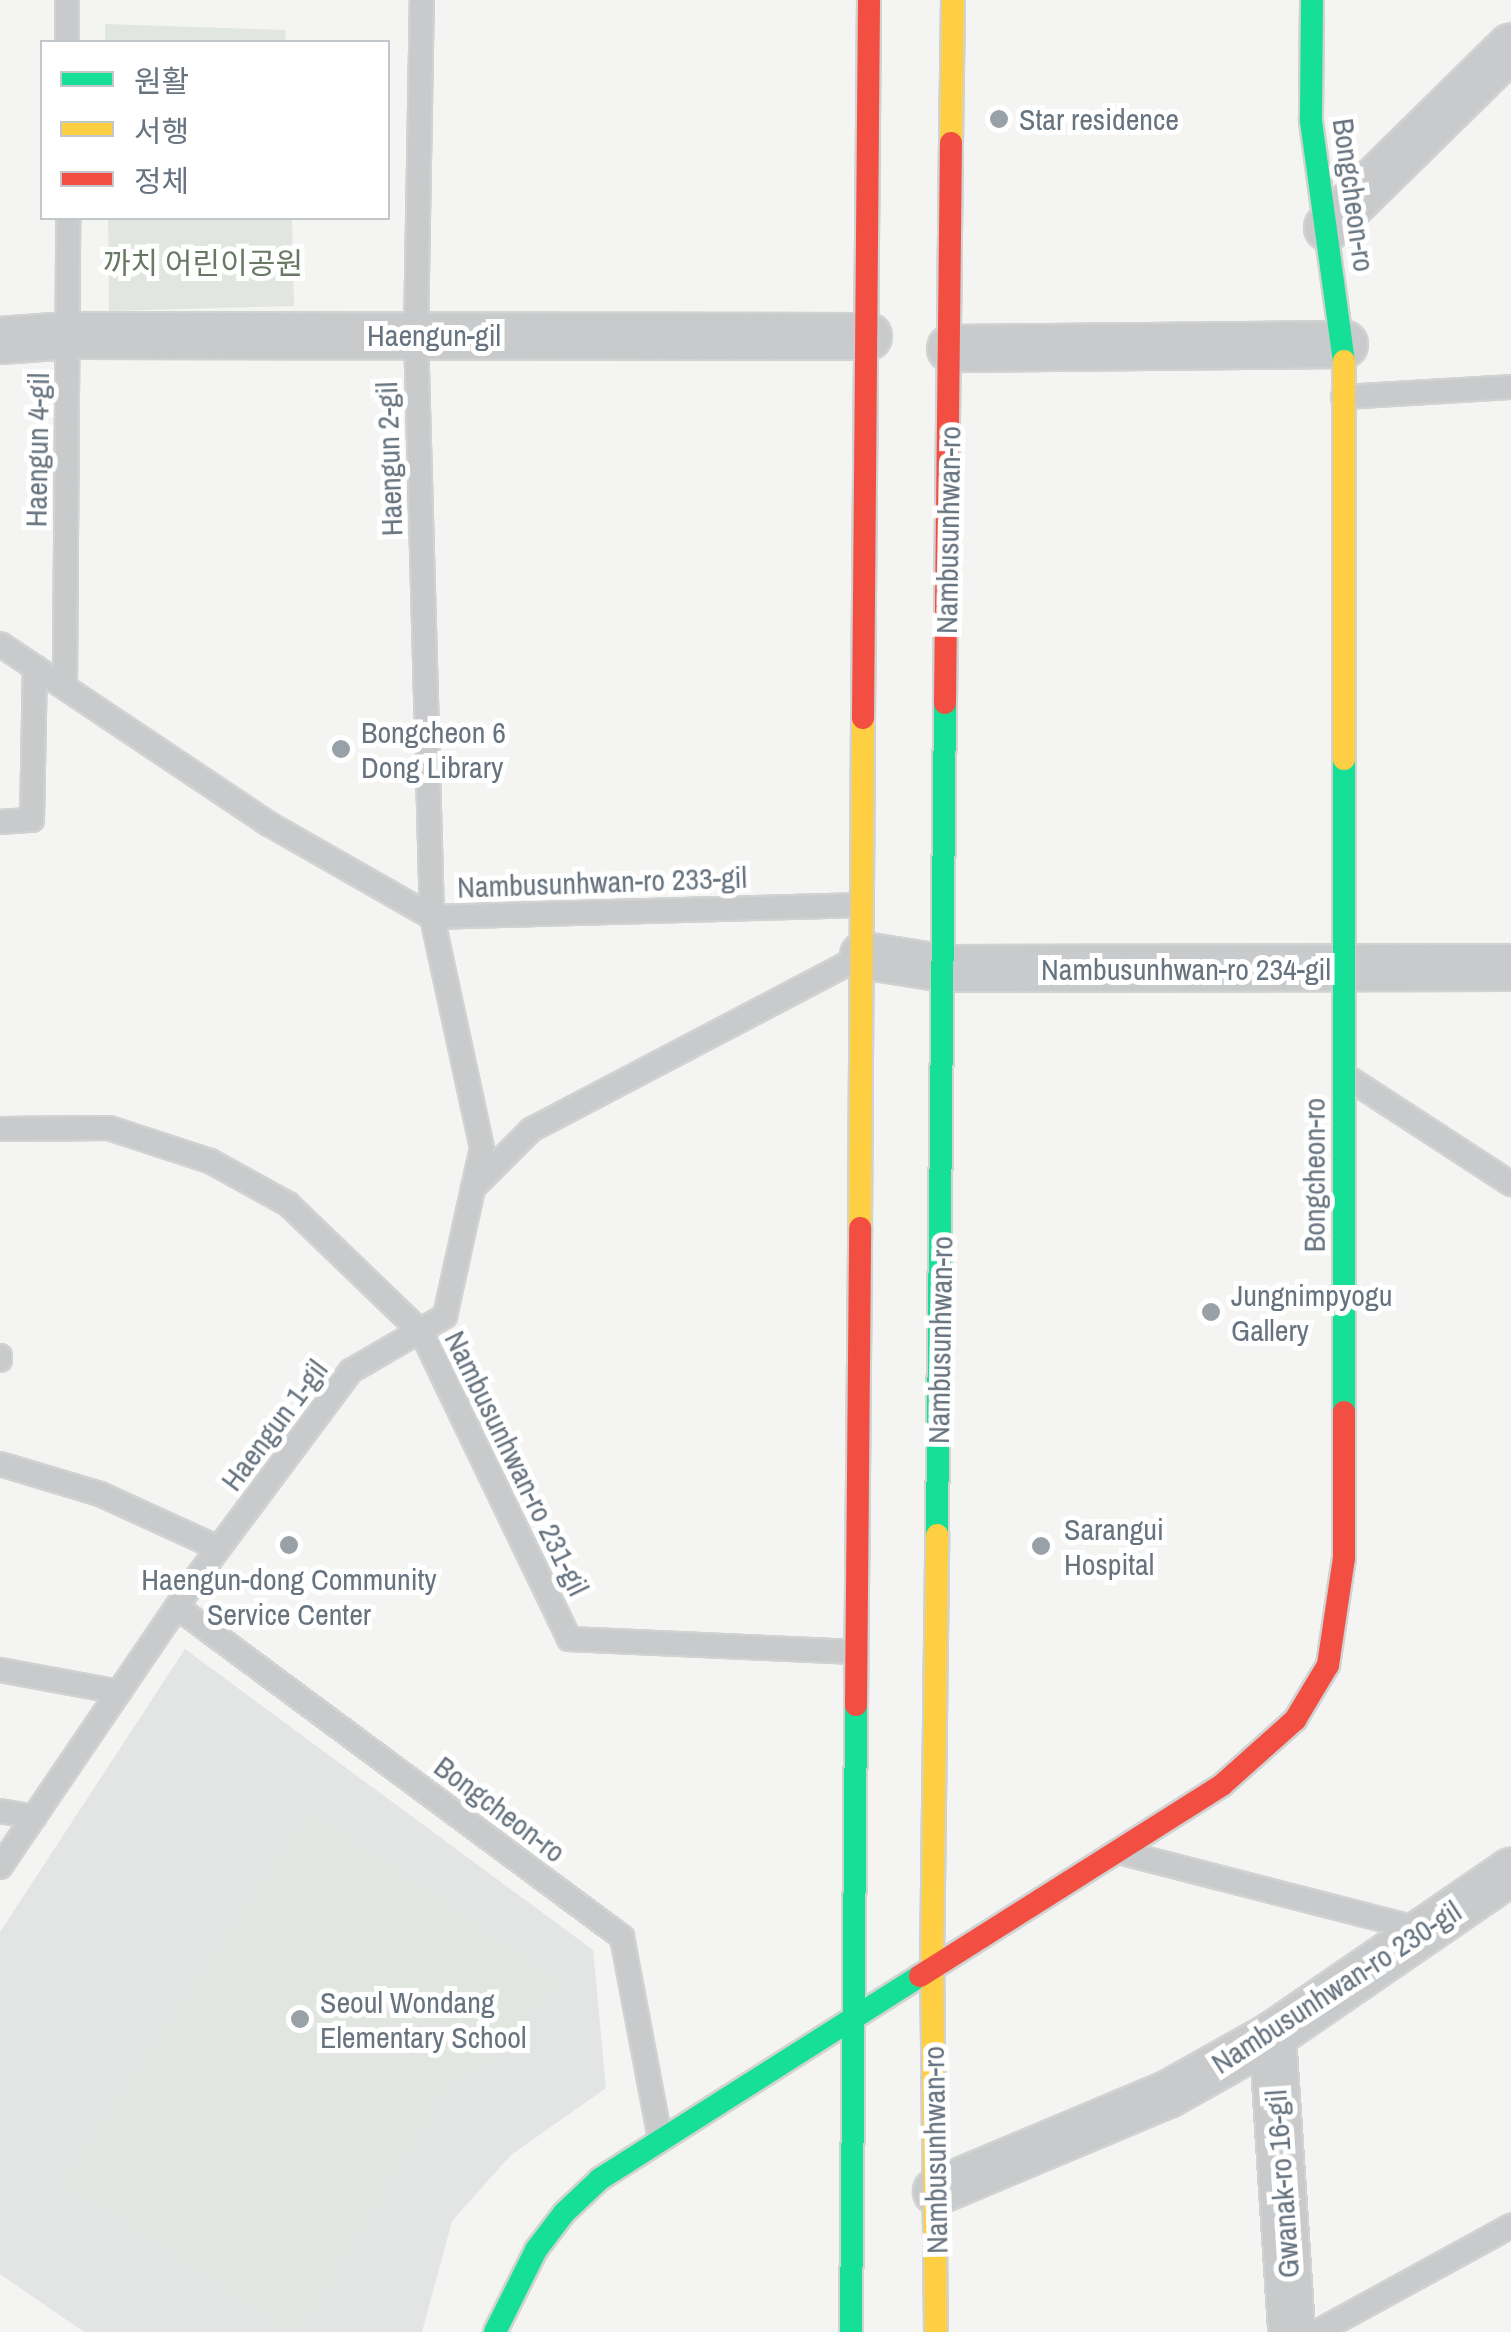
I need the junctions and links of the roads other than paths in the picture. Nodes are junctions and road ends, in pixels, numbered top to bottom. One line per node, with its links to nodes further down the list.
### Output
1 (67, 0): 6 (lane)
2 (422, 0): 11 (lane, Haengun 2-gil)
3 (869, 0): 12 (main road)
4 (953, 0): 15 (main road, Nambusunhwan-ro)
5 (1312, 0): 9 (main road, Bongcheon-ro)
6 (67, 40)
7 (1511, 46): 9 (street)
8 (68, 220): 10 (lane, Haengun 4-gil)
9 (1327, 227): 14 (main road, Bongcheon-ro)
10 (68, 335): 11 (street, Haengun-gil); 13 (street, Haengun-gil); 20 (lane, Haengun 4-gil)
11 (416, 335): 12 (street, Haengun-gil); 23 (lane, Haengun 2-gil)
12 (868, 336): 22 (main road)
13 (0, 340)
14 (1344, 344): 15 (street); 17 (main road, Bongcheon-ro)
15 (950, 348): 26 (main road, Nambusunhwan-ro)
16 (1511, 388): 17 (lane)
17 (1344, 397): 27 (main road, Bongcheon-ro)
18 (0, 644): 19 (lane, Nambusunhwan-ro 233-gil)
19 (35, 667): 20 (lane, Nambusunhwan-ro 233-gil); 21 (lane)
20 (65, 684): 23 (lane, Nambusunhwan-ro 233-gil)
21 (0, 822)
22 (864, 904): 23 (lane, Nambusunhwan-ro 233-gil); 24 (main road)
23 (432, 917): 31 (lane, Haengun 1-gil)
24 (862, 955): 26 (street, Nambusunhwan-ro 234-gil); 31 (lane); 36 (main road)
25 (1511, 966): 27 (street, Nambusunhwan-ro 234-gil)
26 (944, 968): 27 (street, Nambusunhwan-ro 234-gil); 39 (main road, Nambusunhwan-ro)
27 (1344, 970): 28 (main road, Bongcheon-ro)
28 (1344, 1076): 30 (lane); 45 (main road, Bongcheon-ro)
29 (0, 1130): 32 (lane, Nambusunhwan-ro 231-gil)
30 (1511, 1184)
31 (473, 1188): 32 (lane, Haengun 1-gil)
32 (422, 1333): 34 (lane, Haengun 1-gil); 36 (lane, Nambusunhwan-ro 231-gil)
33 (0, 1464): 34 (lane)
34 (218, 1548): 35 (lane, Haengun 1-gil)
35 (178, 1607): 40 (lane, Haengun 1-gil); 52 (lane, Bongcheon-ro)
36 (856, 1652): 38 (main road)
37 (0, 1670): 40 (lane)
38 (856, 1685): 41 (main road); 50 (main road)
39 (936, 1686): 42 (main road); 49 (main road, Nambusunhwan-ro)
40 (120, 1692): 44 (lane, Haengun 1-gil)
41 (884, 1723)
42 (908, 1724)
43 (0, 1811): 44 (lane)
44 (34, 1817): 46 (lane, Haengun 1-gil)
45 (1117, 1851): 48 (lane); 49 (main road, Bongcheon-ro)
46 (0, 1867)
47 (1511, 1871): 48 (street, Nambusunhwan-ro 230-gil)
48 (1423, 1930): 51 (street, Nambusunhwan-ro 230-gil)
49 (932, 1968): 50 (main road, Bongcheon-ro); 53 (main road, Nambusunhwan-ro)
50 (853, 2016): 52 (main road, Bongcheon-ro); 56 (main road)
51 (1272, 2036): 53 (street, Nambusunhwan-ro 230-gil); 58 (street, Gwanak-ro 16-gil)
52 (660, 2138): 55 (main road, Bongcheon-ro)
53 (936, 2191): 57 (main road, Nambusunhwan-ro)
54 (1511, 2226): 59 (lane)
55 (495, 2332)
56 (852, 2332)
57 (936, 2332)
58 (1291, 2332)
59 (1317, 2332)

